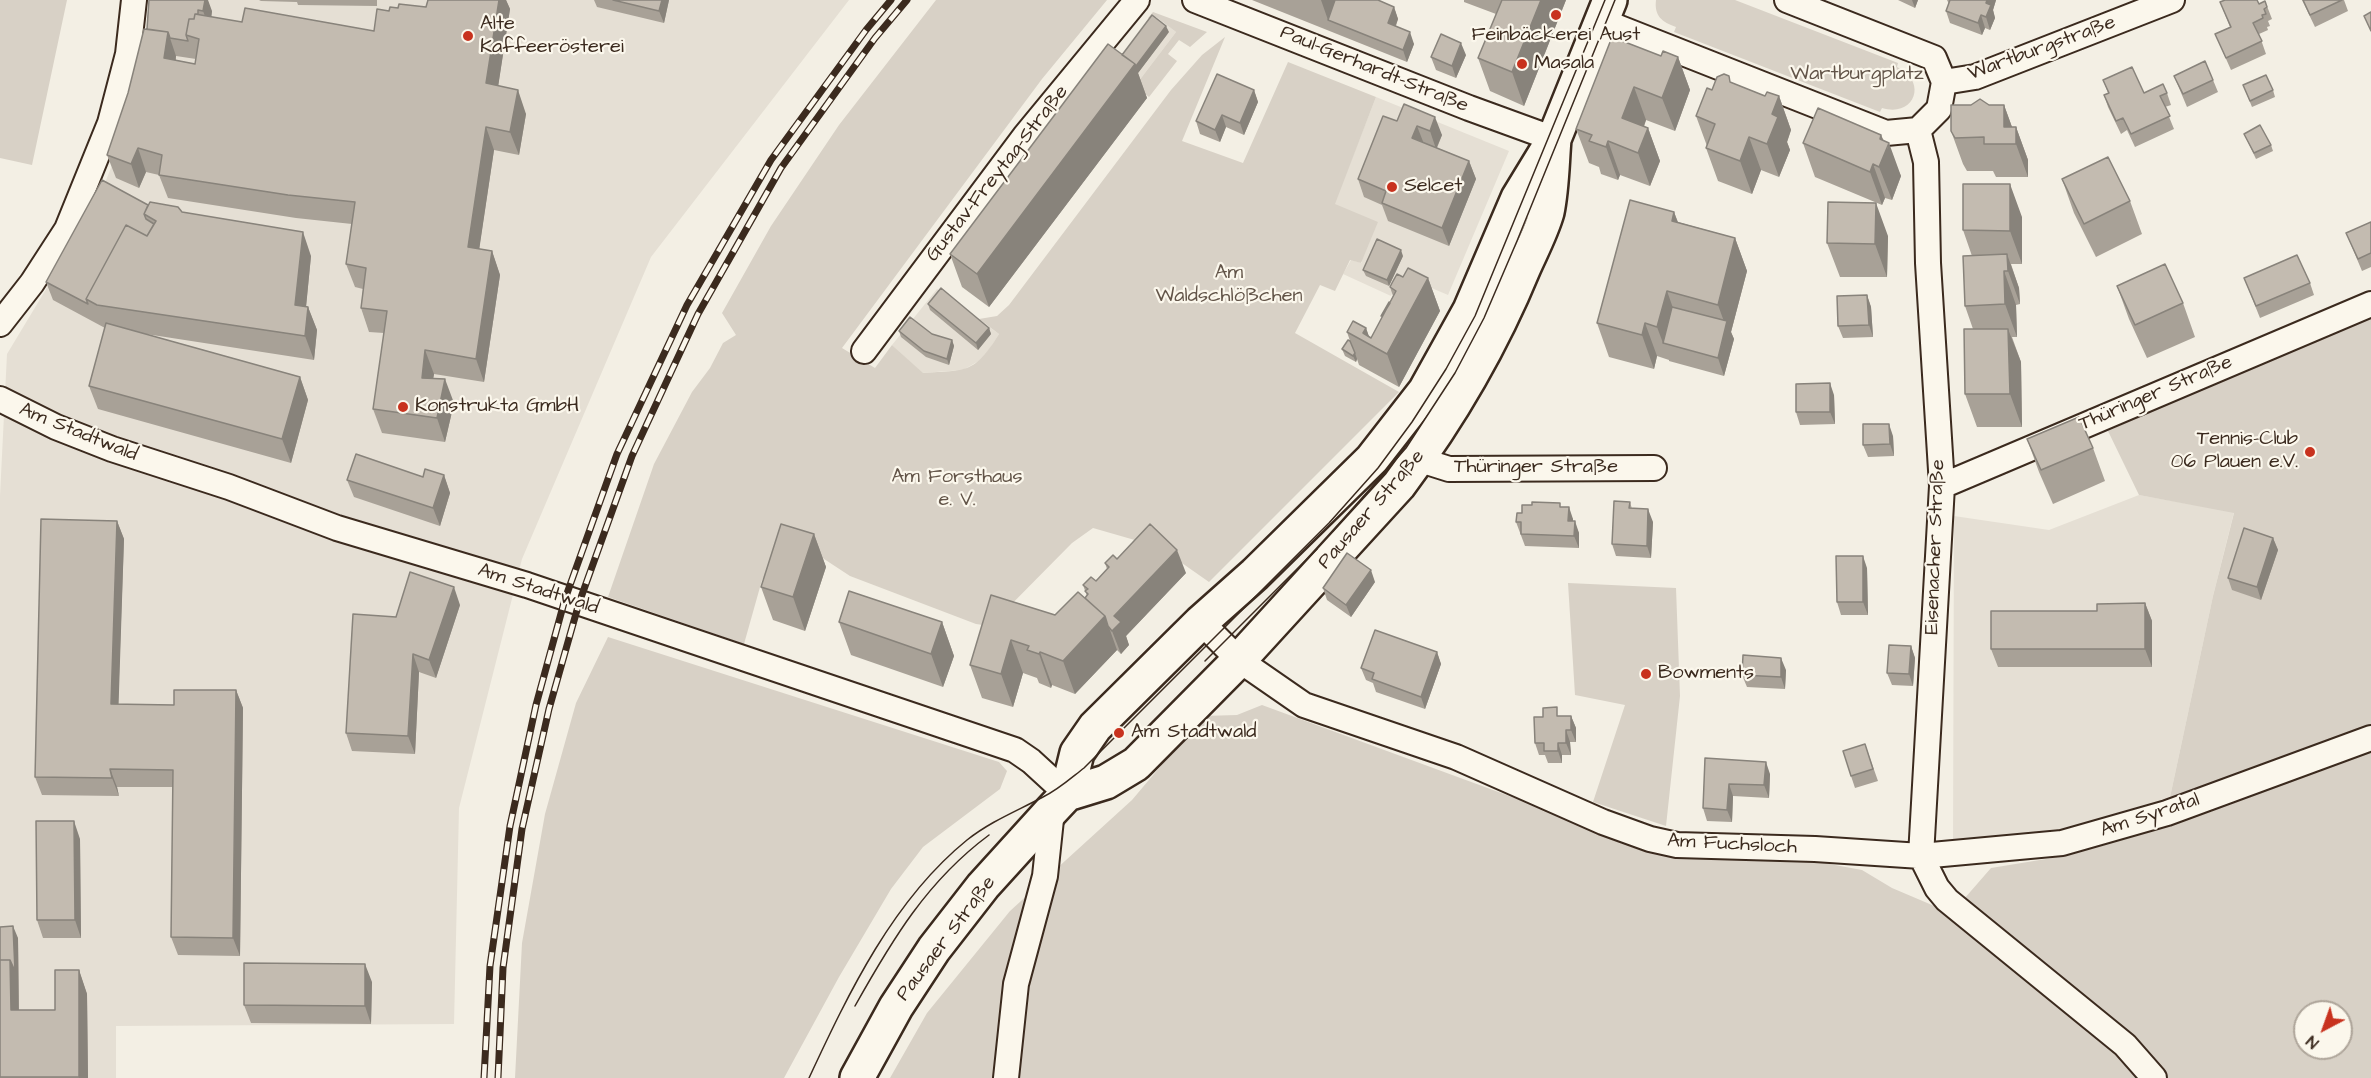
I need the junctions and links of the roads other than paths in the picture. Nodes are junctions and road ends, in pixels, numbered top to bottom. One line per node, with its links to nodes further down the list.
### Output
1 (134, 0): 11 (street)
2 (1137, 0): 12 (street, Gustav-Freytag-Straße)
3 (1196, 0): 9 (street, Paul-Gerhardt-Straße)
4 (1787, 0): 7 (street, Wartburgstraße)
5 (2172, 0): 7 (street, Wartburgstraße)
6 (1606, 10): 8 (street); 9 (main road, Pausaer Straße)
7 (1944, 82): 8 (street, Wartburgstraße)
8 (1918, 130): 16 (street, Eisenacher Straße)
9 (1554, 139): 14 (main road, Pausaer Straße); 17 (main road, Pausaer Straße)
10 (2371, 304): 16 (street, Thüringer Straße)
11 (0, 324)
12 (864, 351)
13 (0, 401): 20 (street, Am Stadtwald)
14 (1420, 456): 15 (street, Thüringer Straße); 18 (main road, Pausaer Straße)
15 (1654, 468)
16 (1942, 486): 21 (street, Eisenacher Straße)
17 (1201, 622): 18 (street, Am Fuchsloch); 20 (main road, Pausaer Straße)
18 (1239, 660): 20 (main road, Pausaer Straße); 21 (street, Am Fuchsloch)
19 (2371, 738): 21 (street, Am Syratal)
20 (1060, 802): 22 (main road, Pausaer Straße); 23 (street, Pausaer Straße)
21 (1921, 856): 24 (street)
22 (857, 1078)
23 (1006, 1078)
24 (2154, 1078)

